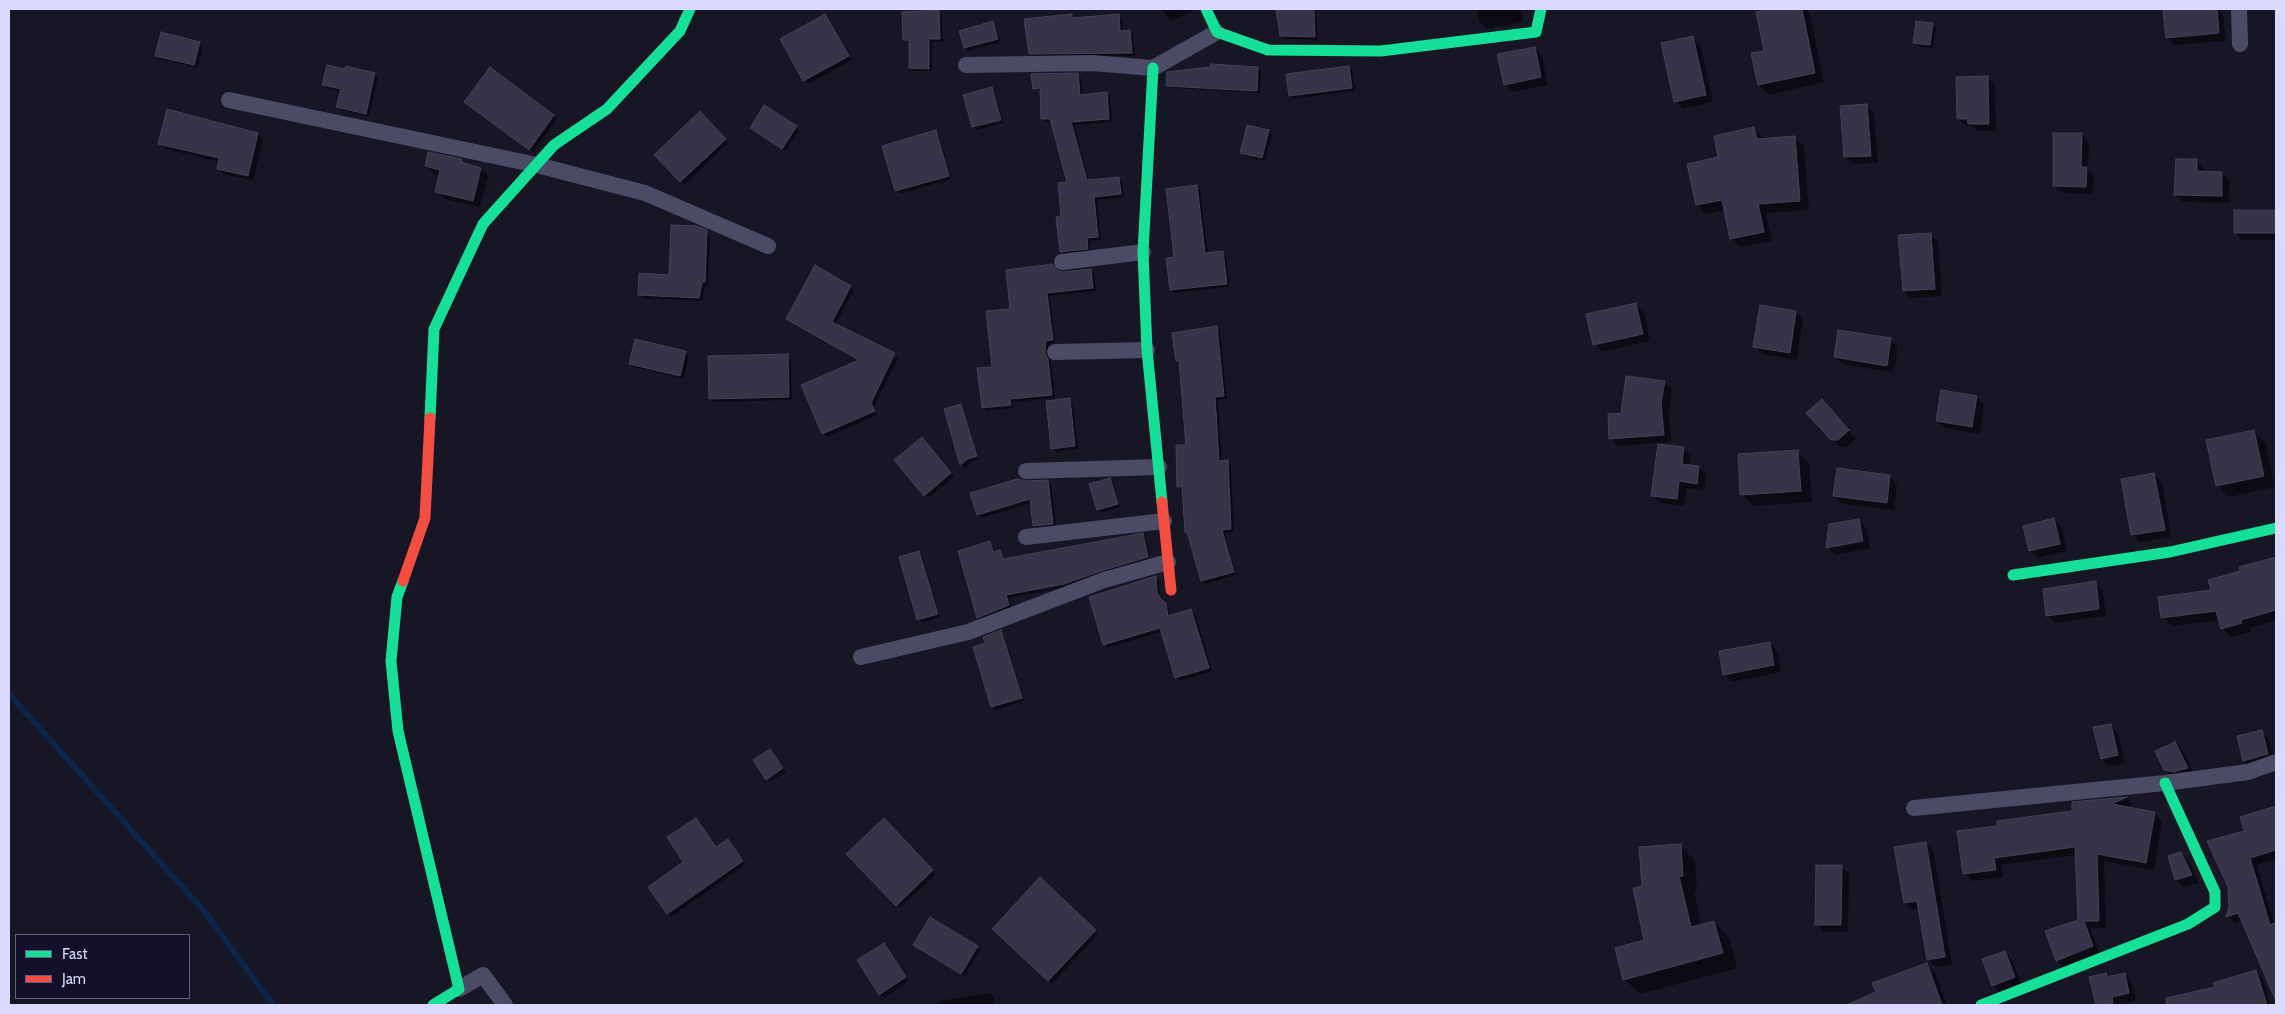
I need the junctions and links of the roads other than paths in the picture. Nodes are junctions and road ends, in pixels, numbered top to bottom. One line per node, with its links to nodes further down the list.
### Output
1 (690, 9): 10 (street)
2 (1206, 9): 5 (street)
3 (1541, 9): 5 (street)
4 (2239, 9): 6 (street)
5 (1217, 32): 8 (street)
6 (2240, 44)
7 (966, 65): 8 (street)
8 (1153, 68): 12 (street)
9 (229, 100): 10 (street)
10 (537, 166): 11 (street); 28 (street)
11 (768, 246)
12 (1143, 252): 13 (street); 14 (street)
13 (1062, 262)
14 (1147, 350): 15 (street); 16 (street)
15 (1055, 352)
16 (1159, 466): 17 (street); 18 (street)
17 (1026, 471)
18 (1164, 521): 20 (street); 21 (street)
19 (2276, 528): 22 (street)
20 (1026, 537)
21 (1168, 562): 23 (street); 24 (street)
22 (2013, 575)
23 (1171, 590)
24 (861, 657)
25 (2276, 762): 26 (street)
26 (2165, 784): 27 (street); 31 (street)
27 (1914, 808)
28 (459, 988): 29 (street); 30 (street)
29 (434, 1005)
30 (505, 1005)
31 (1981, 1005)

